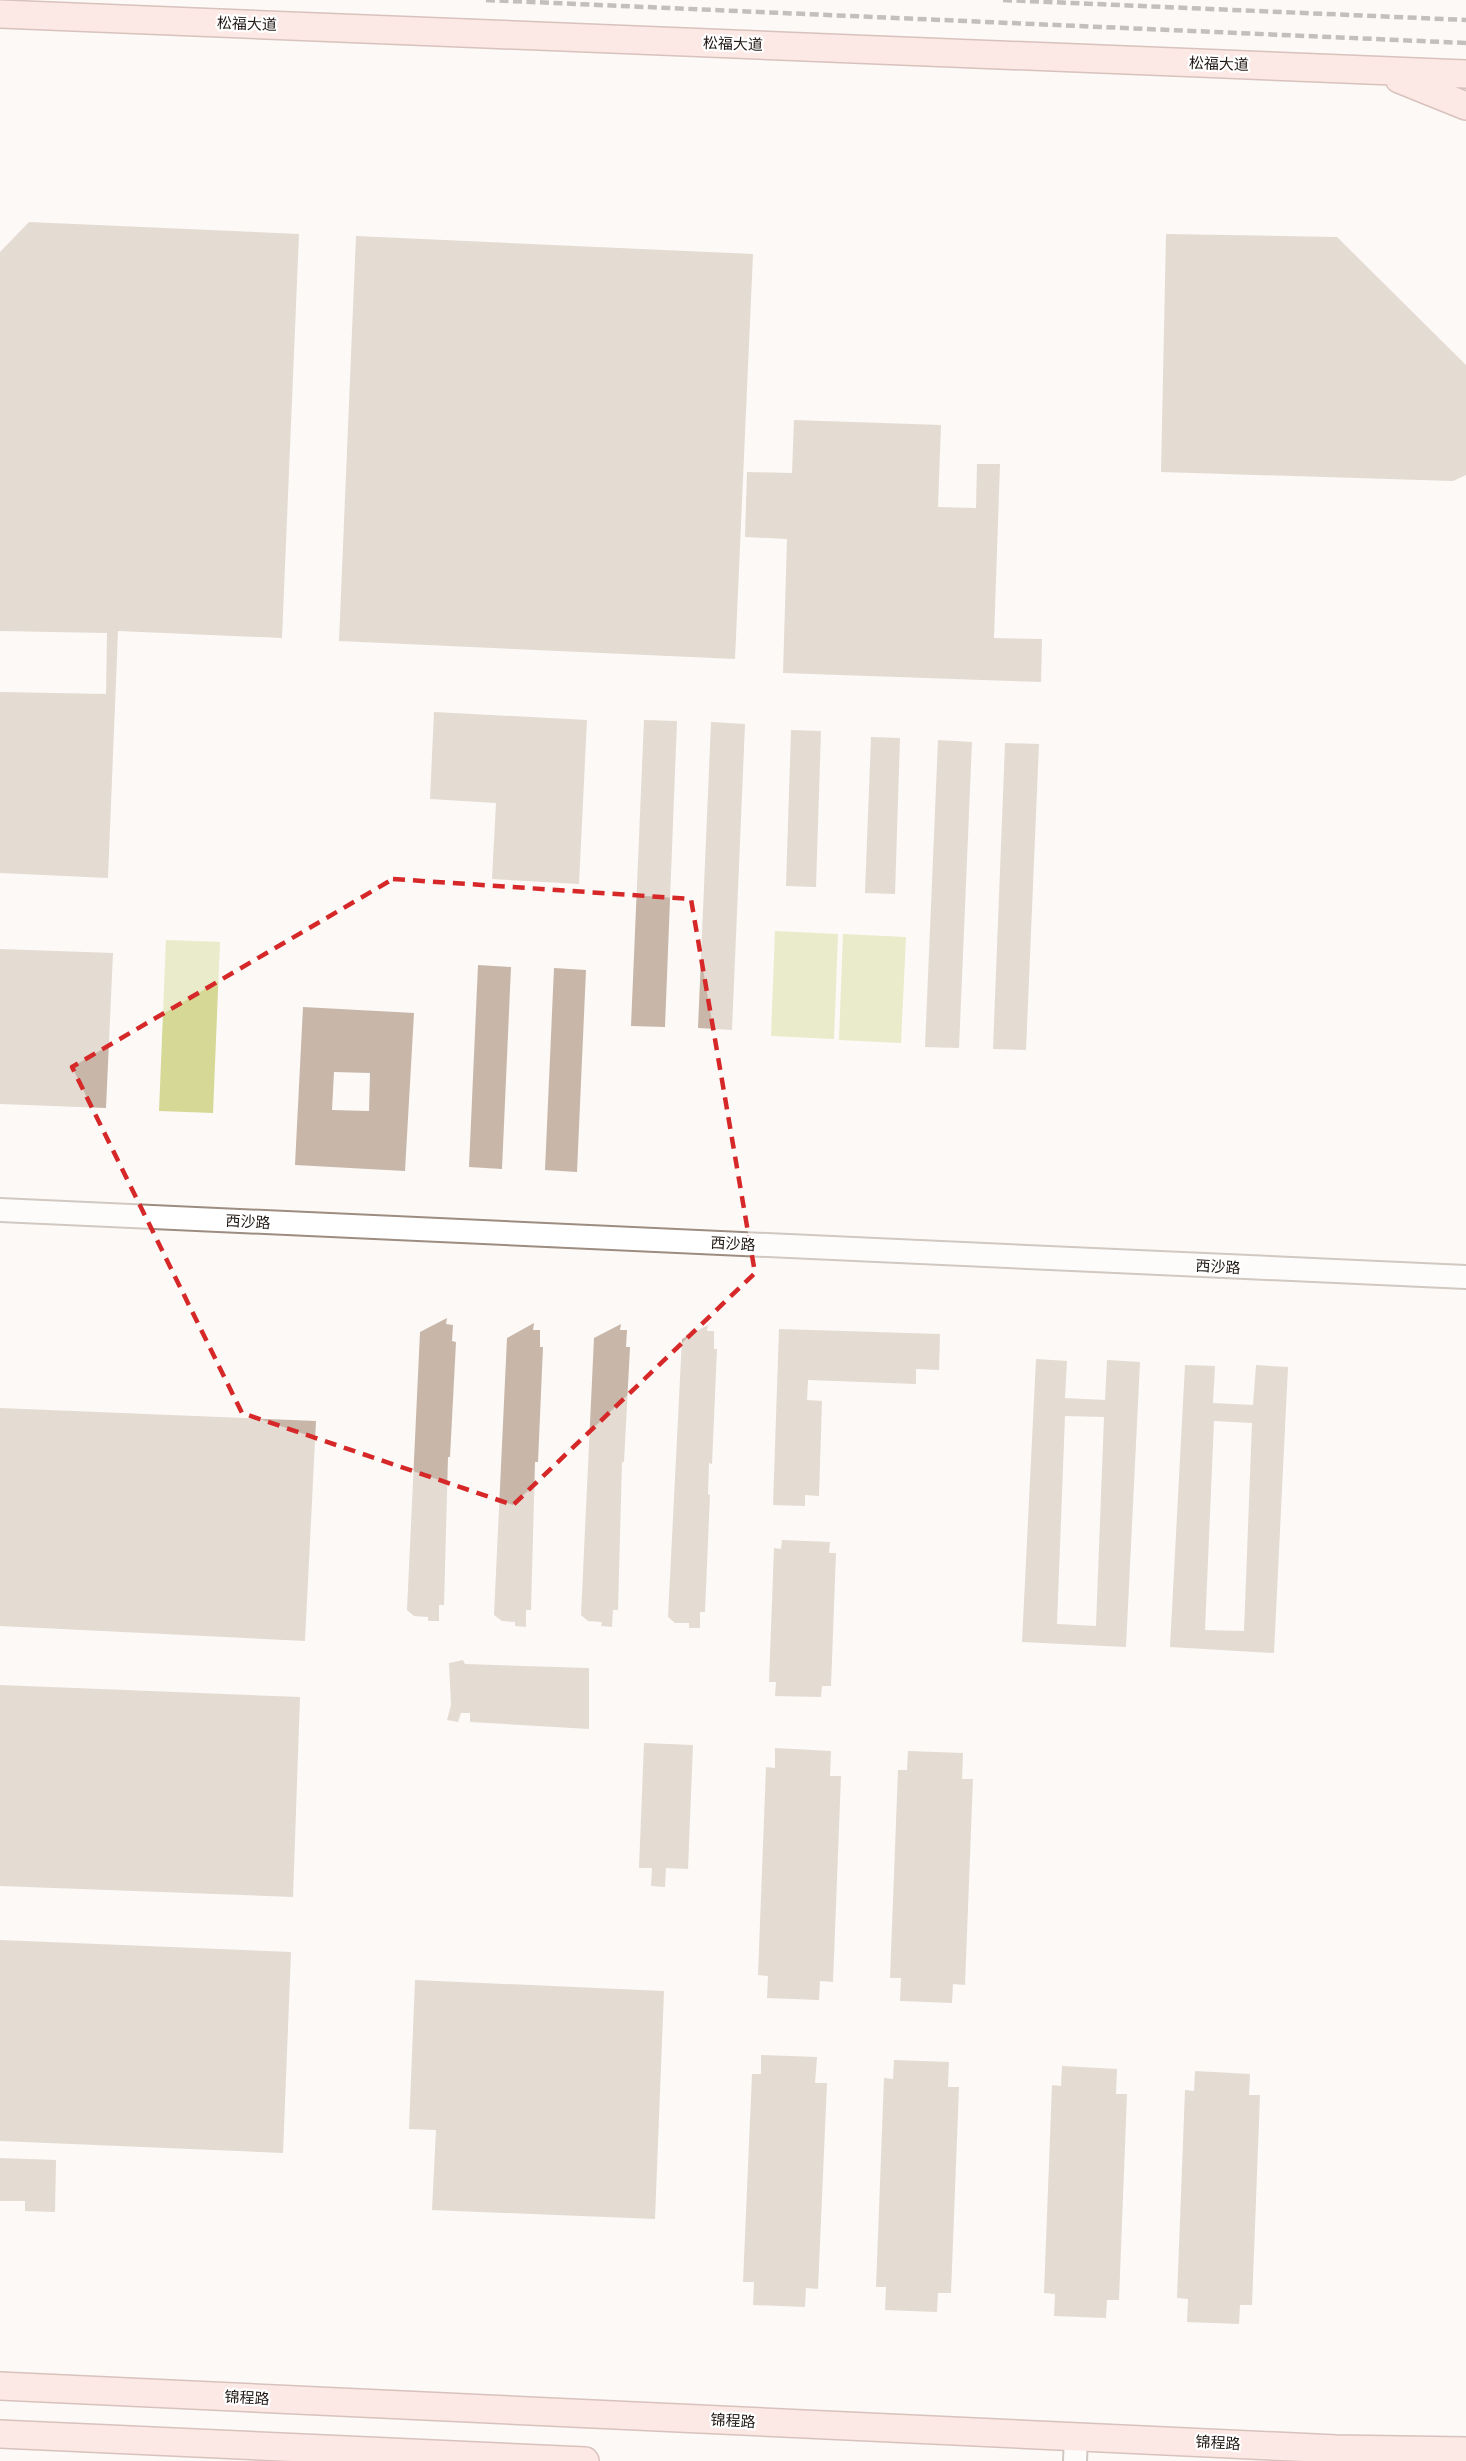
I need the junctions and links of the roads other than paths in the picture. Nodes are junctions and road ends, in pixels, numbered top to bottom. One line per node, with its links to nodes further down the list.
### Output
1 (0, 14): 2 (main road, 松福大道)
2 (28, 15): 3 (main road); 4 (main road, 松福大道)
3 (0, 20)
4 (1366, 70): 5 (main road, 松福大道); 6 (main road)
5 (1466, 74)
6 (1466, 106)
7 (0, 1210): 8 (street, 西沙路)
8 (1466, 1277)
9 (0, 2386): 11 (main road, 锦程路)
10 (0, 2433): 13 (main road)
11 (1075, 2449): 12 (main road, 锦程路)
12 (1466, 2451)
13 (255, 2453): 14 (main road)
14 (585, 2461)

